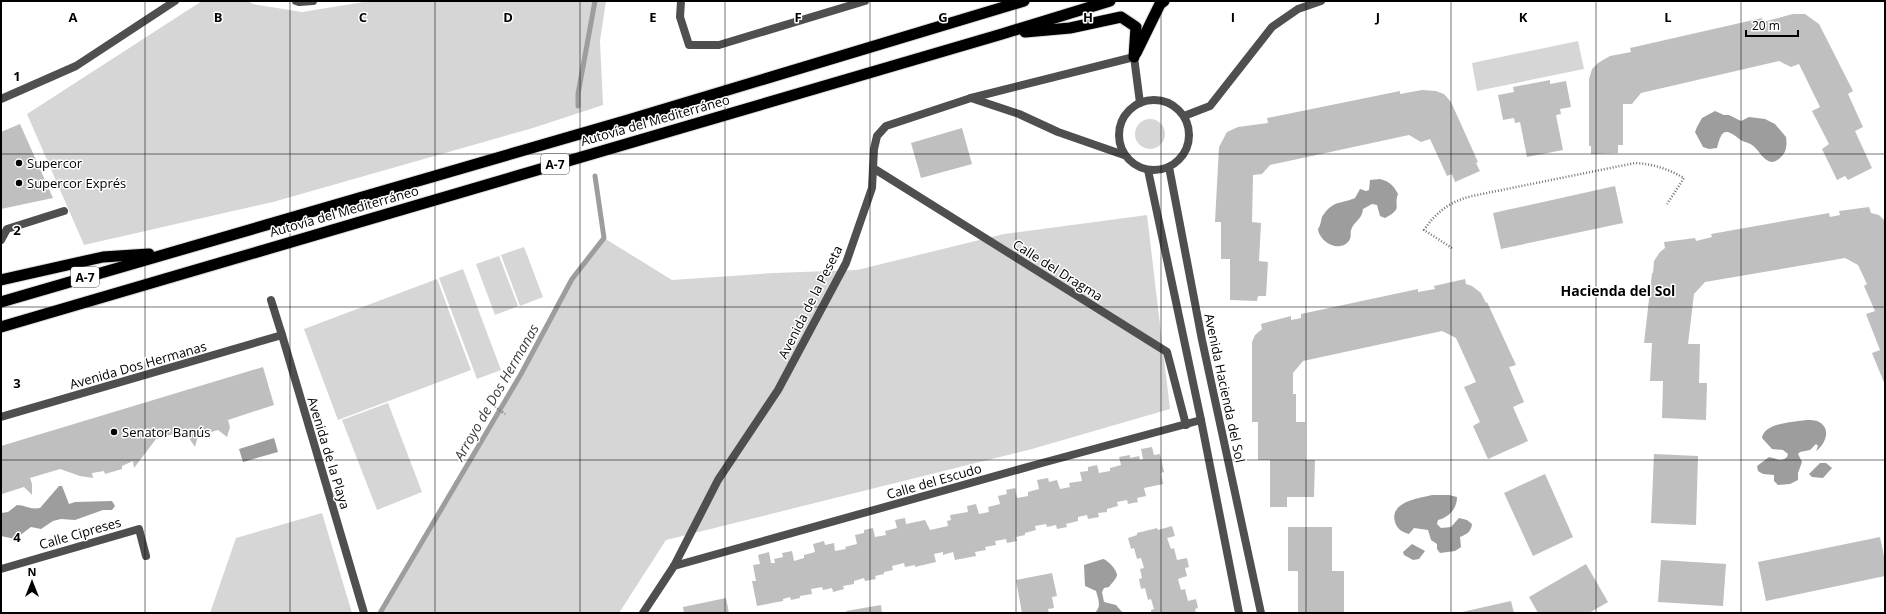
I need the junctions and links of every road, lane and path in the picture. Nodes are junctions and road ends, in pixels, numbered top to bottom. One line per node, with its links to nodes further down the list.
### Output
1 (175, 1): 13 (street)
2 (296, 1): 3 (street)
3 (313, 1)
4 (681, 1): 5 (street)
5 (865, 1)
6 (1024, 1): 25 (highway, Autovía del Mediterráneo / A-7)
7 (1110, 1): 10 (highway, Autovía del Mediterráneo / A-7)
8 (1164, 1): 11 (highway)
9 (1321, 1): 15 (street)
10 (1002, 34): 11 (highway); 29 (highway, Autovía del Mediterráneo / A-7)
11 (1134, 57): 12 (street, Avenida de la Peseta); 14 (street)
12 (971, 98): 16 (street); 18 (street, Avenida de la Peseta)
13 (1, 99)
14 (1140, 102): 15 (street); 16 (street)
15 (1184, 116): 17 (street)
16 (1124, 155): 19 (street)
17 (1169, 167): 19 (street); 42 (street, Avenida Hacienda del Sol)
18 (873, 168): 35 (street, Calle del Dragma); 37 (street, Avenida de la Peseta)
19 (1148, 170): 34 (street)
20 (1667, 204): 24 (path)
21 (64, 210): 22 (street)
22 (4, 227): 23 (street)
23 (1, 240)
24 (1452, 248)
25 (170, 252): 26 (highway); 28 (highway, Autovía del Mediterráneo / A-7)
26 (1, 280)
27 (271, 300): 30 (street, Avenida de la Playa)
28 (1, 302)
29 (1, 327)
30 (282, 335): 33 (street, Avenida Dos Hermanas); 39 (street, Avenida de la Playa)
31 (490, 403): 32 (path)
32 (506, 414)
33 (1, 417)
34 (1201, 420): 35 (street, Calle del Escudo); 41 (street)
35 (1186, 425): 37 (street, Calle del Escudo)
36 (146, 556): 38 (street, Calle Cipreses)
37 (674, 566): 40 (street, Avenida de la Peseta)
38 (1, 569)
39 (364, 613)
40 (643, 613)
41 (1240, 613)
42 (1261, 613)

